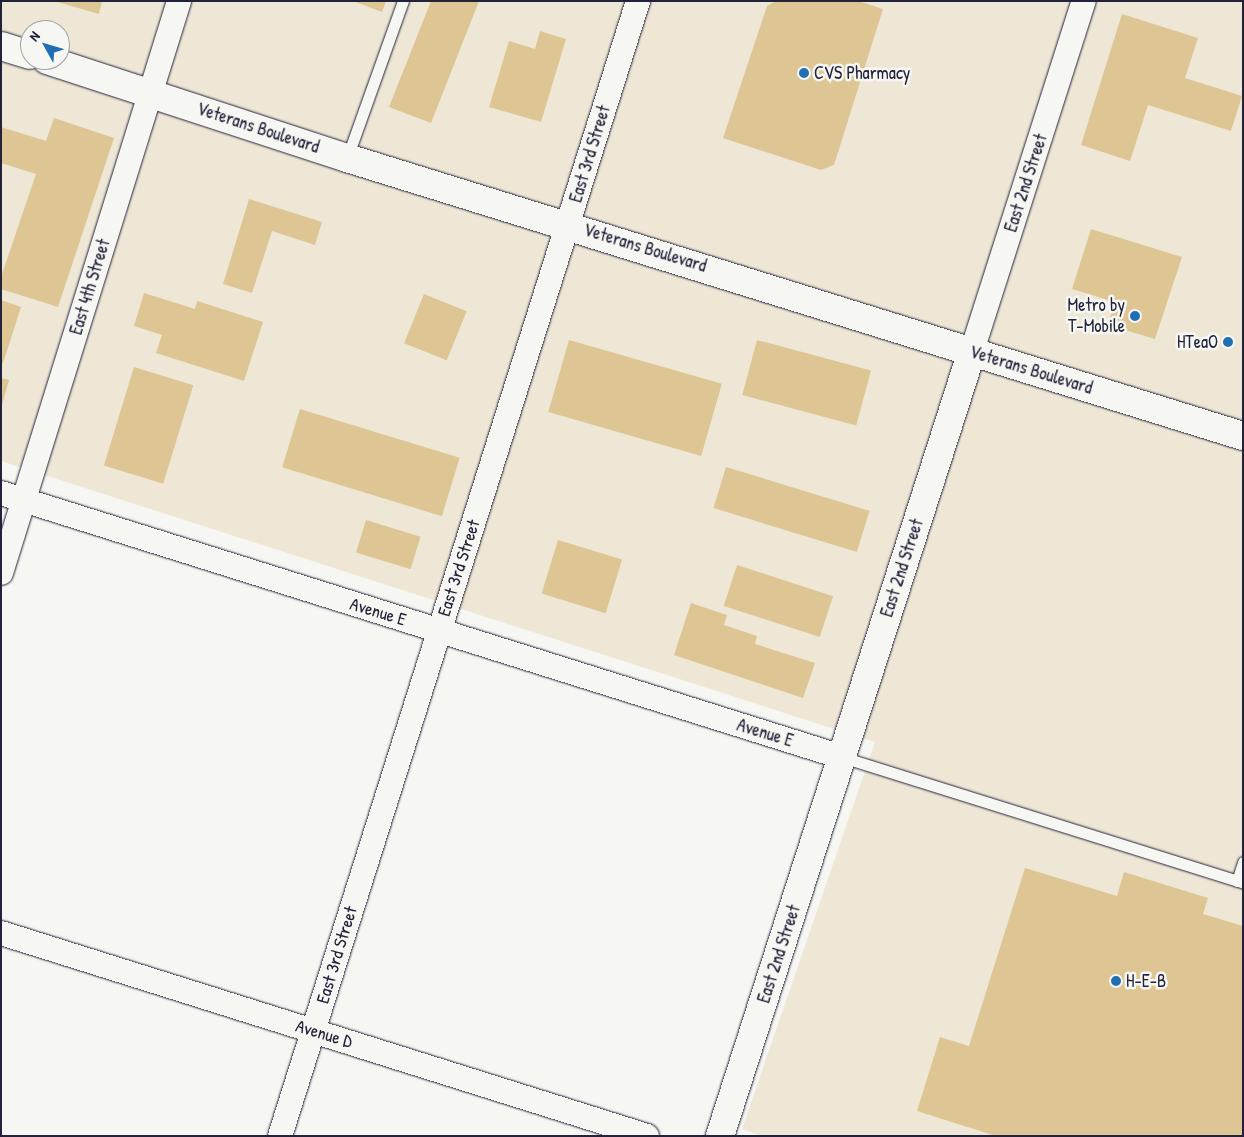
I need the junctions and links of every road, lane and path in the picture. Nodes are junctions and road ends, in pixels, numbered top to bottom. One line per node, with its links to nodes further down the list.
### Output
1 (179, 1): 8 (street, East 4th Street)
2 (403, 1): 9 (lane)
3 (638, 1): 10 (street, East 3rd Street)
4 (1084, 1): 11 (street, East 2nd Street)
5 (1, 46): 6 (main road)
6 (20, 52)
7 (70, 67): 8 (main road, Veterans Boulevard)
8 (151, 93): 9 (main road, Veterans Boulevard); 14 (street, East 4th Street)
9 (347, 158): 10 (main road, Veterans Boulevard)
10 (568, 224): 11 (main road, Veterans Boulevard); 16 (street, East 3rd Street)
11 (972, 351): 12 (main road, Veterans Boulevard); 17 (main road, East 2nd Street)
12 (1243, 436)
13 (1, 494): 14 (street, Avenue E)
14 (24, 500): 15 (street, East 4th Street); 16 (street, Avenue E)
15 (1, 573)
16 (439, 631): 17 (street, Avenue E); 21 (street, East 3rd Street)
17 (842, 757): 19 (lane); 24 (main road, East 2nd Street)
18 (1243, 862): 19 (lane)
19 (1240, 882)
20 (1, 933): 21 (street, Avenue D)
21 (313, 1031): 22 (street, East 3rd Street); 23 (street, Avenue D)
22 (280, 1136)
23 (647, 1136)
24 (720, 1136)

